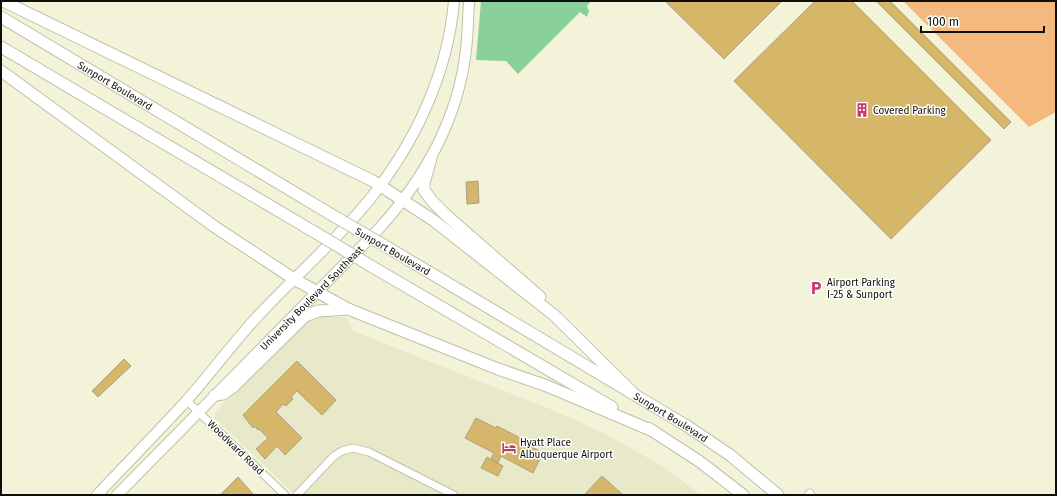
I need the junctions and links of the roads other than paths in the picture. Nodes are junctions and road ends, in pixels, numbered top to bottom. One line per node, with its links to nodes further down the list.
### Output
1 (3, 1): 8 (main road)
2 (454, 1): 8 (main road)
3 (469, 1): 7 (main road, University Boulevard Southeast)
4 (1, 17): 15 (main road, Sunport Boulevard, bridge)
5 (1, 47): 18 (main road, bridge)
6 (1, 71): 10 (main road)
7 (431, 158): 9 (main road, University Boulevard Southeast); 13 (main road)
8 (380, 186): 9 (main road); 10 (main road)
9 (403, 201): 11 (main road, University Boulevard Southeast); 13 (main road)
10 (294, 279): 11 (main road); 16 (main road)
11 (317, 291): 12 (main road); 14 (main road, University Boulevard Southeast)
12 (348, 309): 14 (main road); 18 (main road)
13 (554, 315): 15 (main road)
14 (215, 395): 17 (main road, University Boulevard Southeast)
15 (635, 395): 25 (main road, Sunport Boulevard)
16 (186, 400): 17 (street, Woodward Road); 19 (main road)
17 (199, 412): 20 (main road, University Boulevard Southeast); 21 (street, Woodward Road)
18 (653, 432): 24 (main road)
19 (97, 495)
20 (117, 495)
21 (285, 495)
22 (297, 495): 23 (street)
23 (454, 495)
24 (743, 495)
25 (778, 495)

